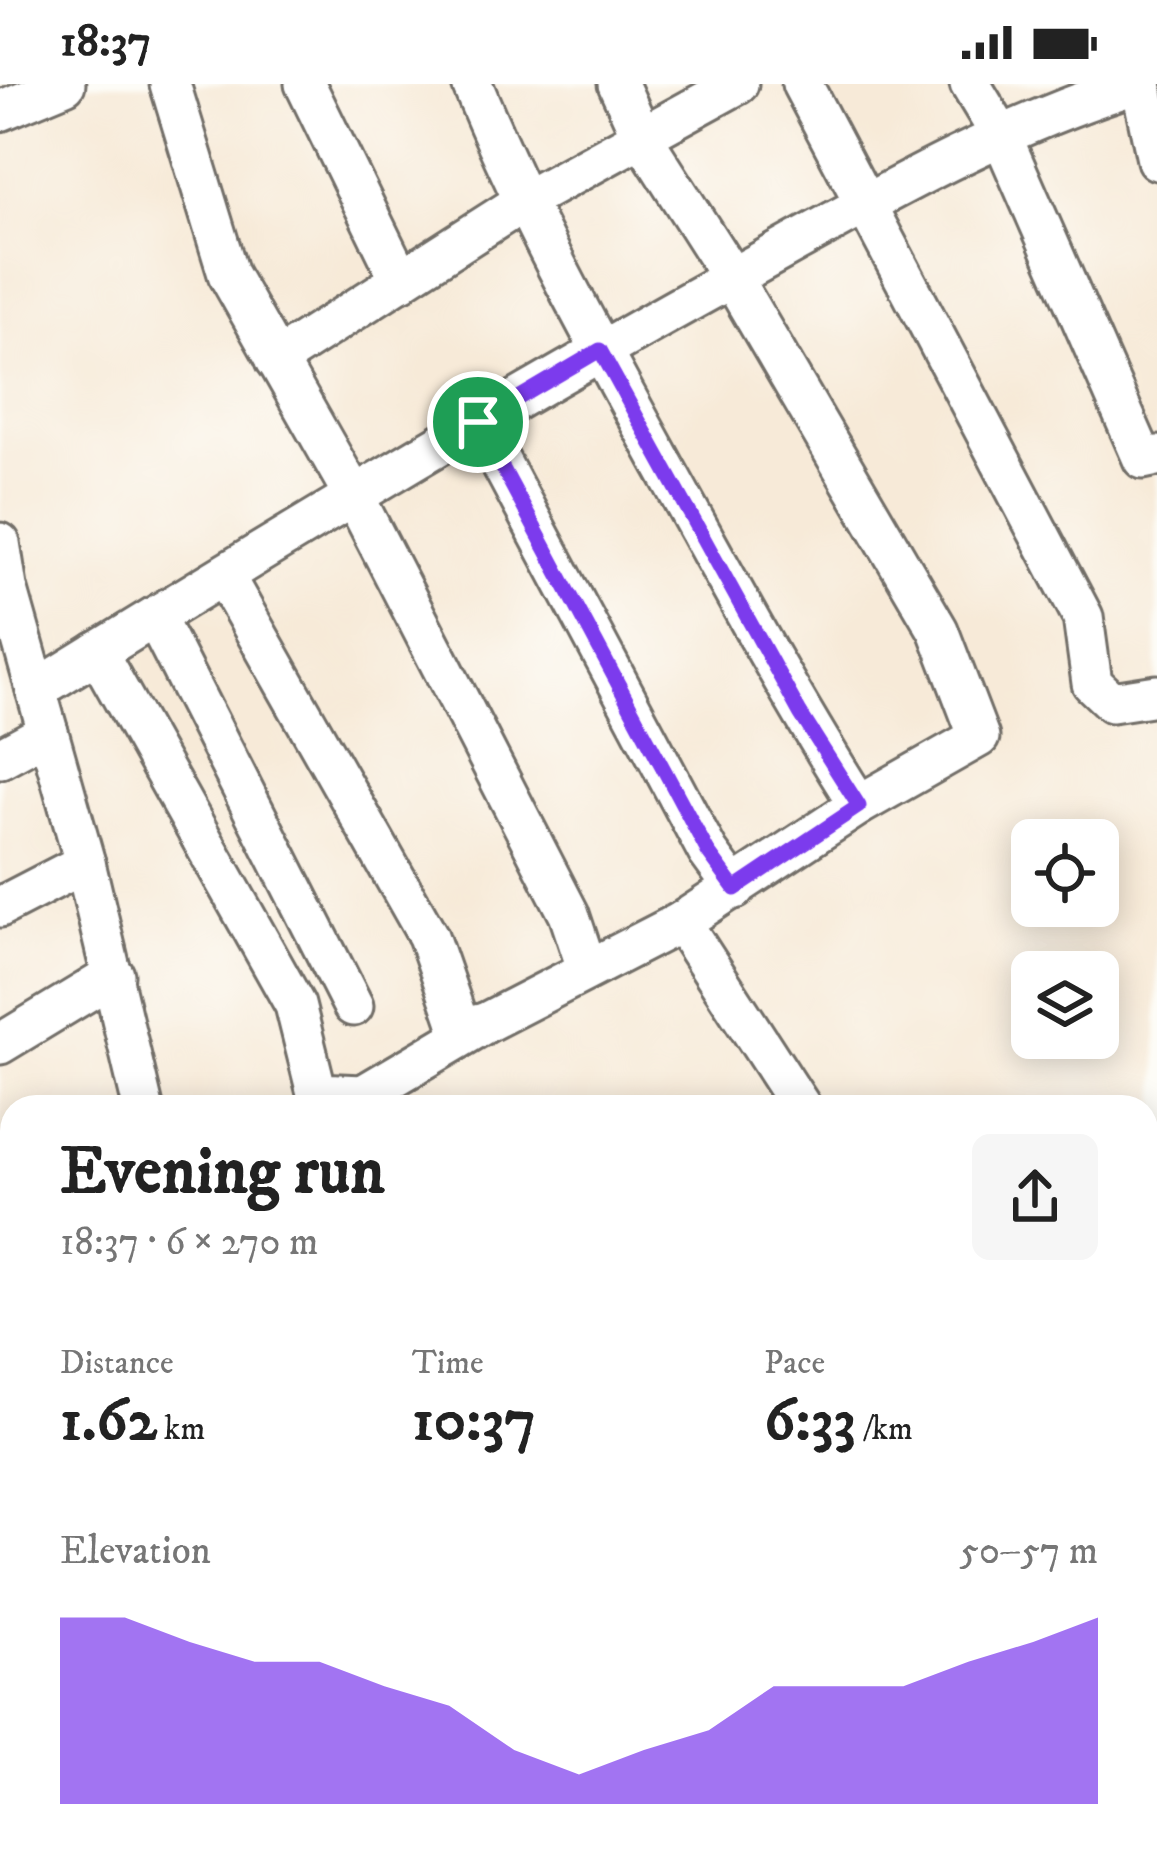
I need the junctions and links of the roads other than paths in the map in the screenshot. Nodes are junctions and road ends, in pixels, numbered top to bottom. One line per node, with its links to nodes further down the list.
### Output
1 (65, 84): 10 (street)
2 (170, 84): 19 (street)
3 (305, 84): 17 (street)
4 (472, 84): 14 (street)
5 (618, 84): 11 (street)
6 (738, 84): 11 (street)
7 (802, 84): 15 (street)
8 (970, 84): 12 (street)
9 (1139, 84): 12 (street); 13 (street)
10 (0, 110)
11 (642, 137): 14 (street); 16 (street)
12 (1002, 137): 15 (street); 21 (street)
13 (1157, 160)
14 (526, 200): 17 (street); 18 (street)
15 (866, 204): 16 (street); 29 (street)
16 (732, 278): 18 (street); 32 (street)
17 (401, 281): 19 (street)
18 (600, 350): 20 (street); 32 (street)
19 (276, 361): 22 (street)
20 (478, 422): 22 (street); 34 (street)
21 (1157, 456)
22 (352, 494): 24 (street); 37 (street)
23 (0, 543): 25 (street)
24 (224, 576): 26 (street); 40 (street)
25 (4, 590): 28 (street)
26 (155, 617): 27 (street); 39 (street)
27 (97, 652): 28 (street); 40 (street)
28 (36, 690): 30 (street)
29 (1157, 695)
30 (48, 732): 31 (street); 33 (street)
31 (0, 758)
32 (859, 806): 34 (street)
33 (86, 863): 35 (street); 38 (street)
34 (735, 889): 36 (street)
35 (0, 907)
36 (681, 922): 37 (street); 43 (street)
37 (587, 968): 40 (street)
38 (114, 975): 41 (street); 42 (street)
39 (353, 1006)
40 (485, 1023)
41 (0, 1044)
42 (140, 1095)
43 (793, 1095)

